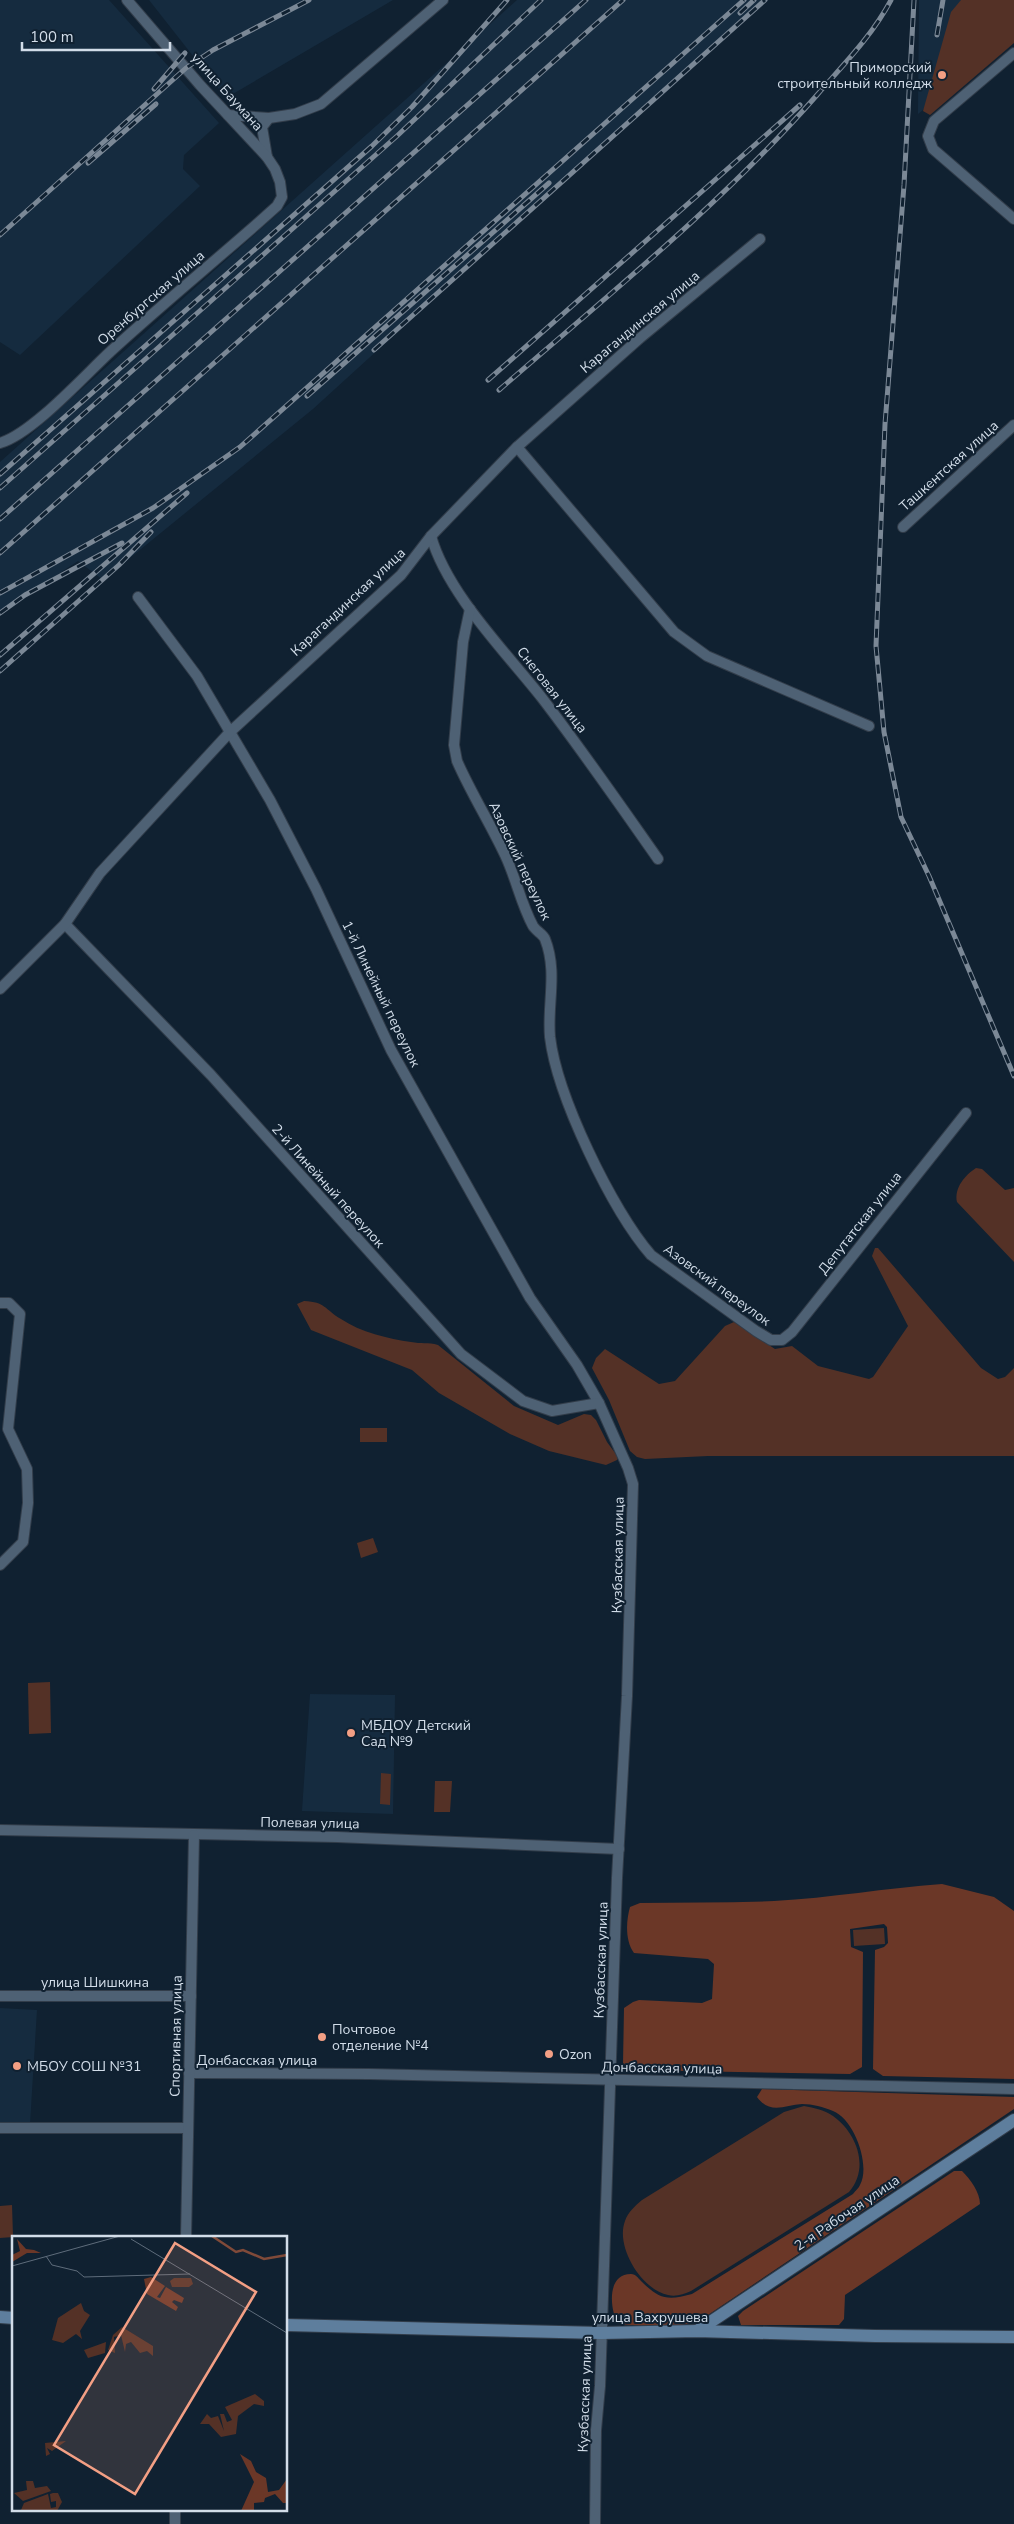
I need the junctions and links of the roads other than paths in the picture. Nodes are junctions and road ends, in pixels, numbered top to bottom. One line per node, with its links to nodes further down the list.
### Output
1 (127, 0): 4 (street, улица Баумана)
2 (443, 0): 5 (street)
3 (1014, 53): 7 (street)
4 (228, 115): 5 (street); 6 (street, улица Баумана)
5 (269, 118): 6 (street)
6 (268, 157): 10 (street, Оренбургская улица)
7 (1014, 219)
8 (760, 238): 11 (street, Карагандинская улица)
9 (1014, 425): 12 (street, Ташкентская улица)
10 (0, 443)
11 (517, 447): 13 (street, Карагандинская улица); 16 (street)
12 (903, 527)
13 (431, 536): 15 (street, Снеговая улица); 17 (street, Карагандинская улица)
14 (138, 597): 17 (street, 1-й Линейный переулок)
15 (470, 609): 18 (street, Снеговая улица); 23 (street, Азовский переулок)
16 (869, 726)
17 (230, 732): 19 (street, Карагандинская улица); 24 (street, 1-й Линейный переулок)
18 (658, 859)
19 (65, 924): 20 (street, Карагандинская улица); 24 (street, 2-й Линейный переулок)
20 (0, 989)
21 (966, 1113): 23 (street, Депутатская улица)
22 (0, 1303): 25 (street)
23 (771, 1340)
24 (599, 1403): 28 (street, Кузбасская улица)
25 (0, 1565)
26 (0, 1830): 27 (street, Полевая улица)
27 (194, 1835): 28 (street, Полевая улица); 30 (street, Спортивная улица)
28 (618, 1849): 32 (street, Кузбасская улица)
29 (0, 1996): 30 (street, улица Шишкина)
30 (191, 1996): 31 (street, Спортивная улица)
31 (189, 2073): 32 (street, Донбасская улица); 36 (street, Спортивная улица)
32 (610, 2081): 33 (street, Донбасская улица); 40 (street, Кузбасская улица)
33 (1014, 2089)
34 (1014, 2120): 39 (main road, 2-я Рабочая улица)
35 (0, 2128): 36 (street)
36 (188, 2128): 37 (street, Спортивная улица)
37 (186, 2236)
38 (288, 2325): 40 (main road, улица Вахрушева)
39 (697, 2331): 40 (main road, улица Вахрушева); 41 (main road, улица Вахрушева)
40 (601, 2333): 42 (street, Кузбасская улица)
41 (1014, 2336)
42 (595, 2524)

